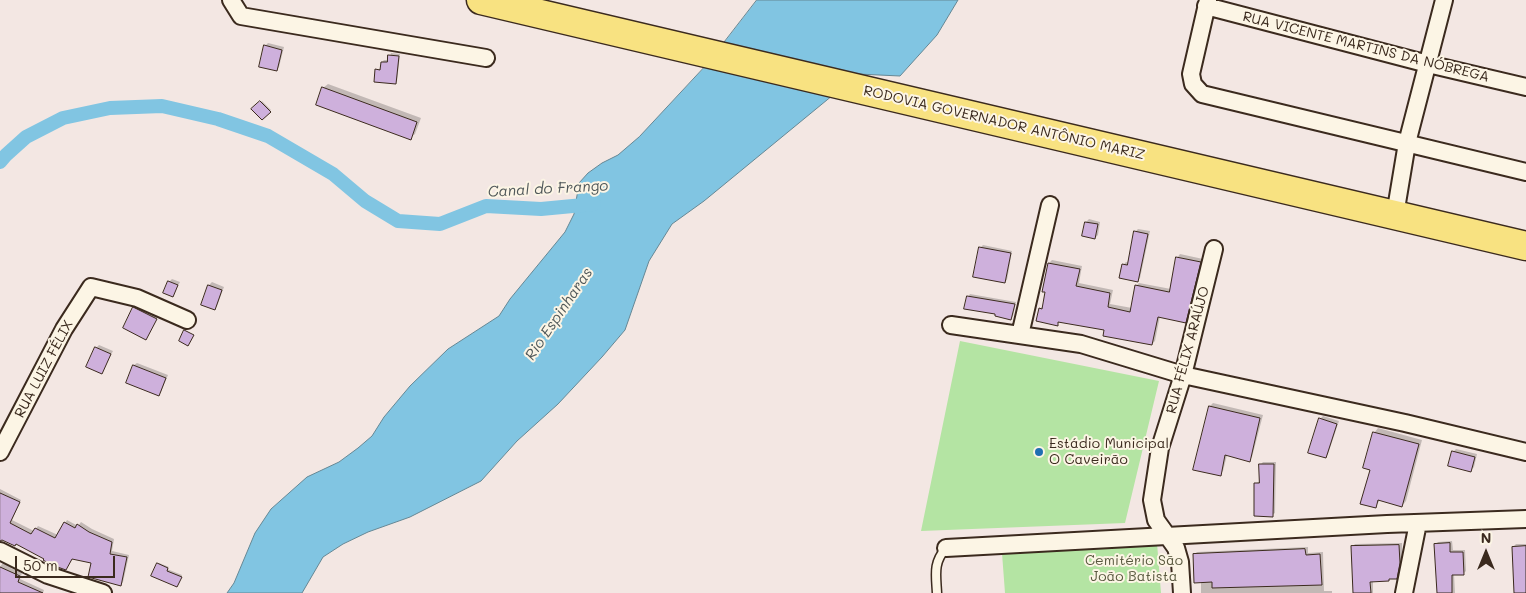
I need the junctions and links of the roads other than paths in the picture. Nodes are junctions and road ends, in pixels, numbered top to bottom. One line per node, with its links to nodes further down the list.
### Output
1 (231, 0): 5 (street)
2 (481, 0): 11 (highway, RODOVIA GOVERNADOR ANTÔNIO MARIZ)
3 (1444, 0): 6 (street)
4 (1207, 3): 6 (street, RUA VICENTE MARTINS DA NÓBREGA); 8 (street)
5 (486, 58)
6 (1428, 64): 7 (street, RUA VICENTE MARTINS DA NÓBREGA); 8 (street)
7 (1526, 87)
8 (1407, 143): 9 (street); 11 (street)
9 (1526, 172)
10 (1050, 205): 16 (street)
11 (1395, 215): 12 (highway, RODOVIA GOVERNADOR ANTÔNIO MARIZ)
12 (1526, 246)
13 (1214, 249): 17 (street, RUA FÉLIX ARAÚJO)
14 (187, 320): 18 (street, RUA LUIZ FÉLIX)
15 (951, 324): 16 (street)
16 (1020, 335): 17 (street)
17 (1183, 376): 19 (street); 22 (street, RUA FÉLIX ARAÚJO)
18 (0, 452)
19 (1526, 452)
20 (1526, 519): 21 (street)
21 (1418, 523): 22 (street); 28 (street)
22 (1169, 536): 23 (street); 27 (street, RUA FÉLIX ARAÚJO)
23 (946, 548): 26 (lane)
24 (0, 551): 25 (street)
25 (103, 593)
26 (937, 593)
27 (1182, 593)
28 (1404, 593)

